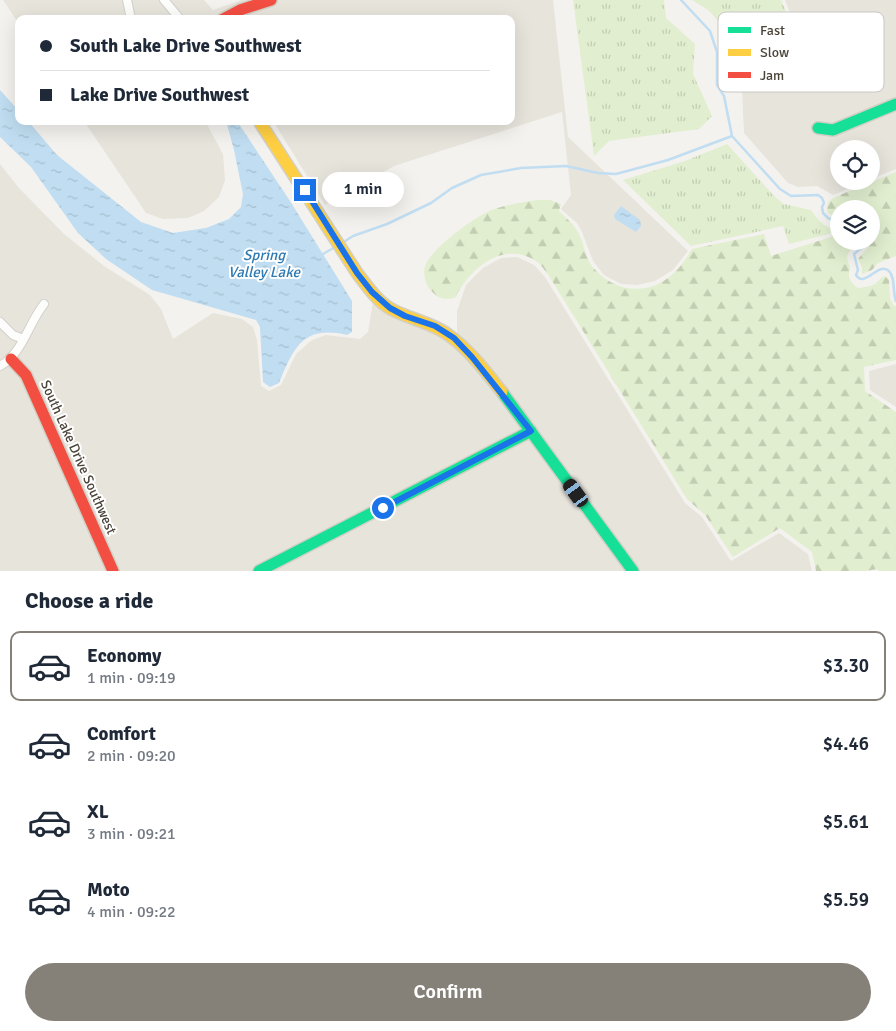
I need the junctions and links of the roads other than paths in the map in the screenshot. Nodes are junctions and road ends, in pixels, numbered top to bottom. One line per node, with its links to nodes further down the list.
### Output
1 (127, 0): 4 (street)
2 (164, 0): 5 (street)
3 (271, 0): 6 (street)
4 (130, 15)
5 (177, 15)
6 (231, 15)
7 (896, 104): 9 (street)
8 (262, 125): 15 (street)
9 (818, 128)
10 (44, 304): 12 (street)
11 (0, 322): 12 (street)
12 (23, 339): 13 (street)
13 (11, 359): 14 (street); 16 (street, South Lake Drive Southwest)
14 (0, 366)
15 (531, 431): 17 (street); 18 (street)
16 (113, 571)
17 (259, 571)
18 (633, 571)

